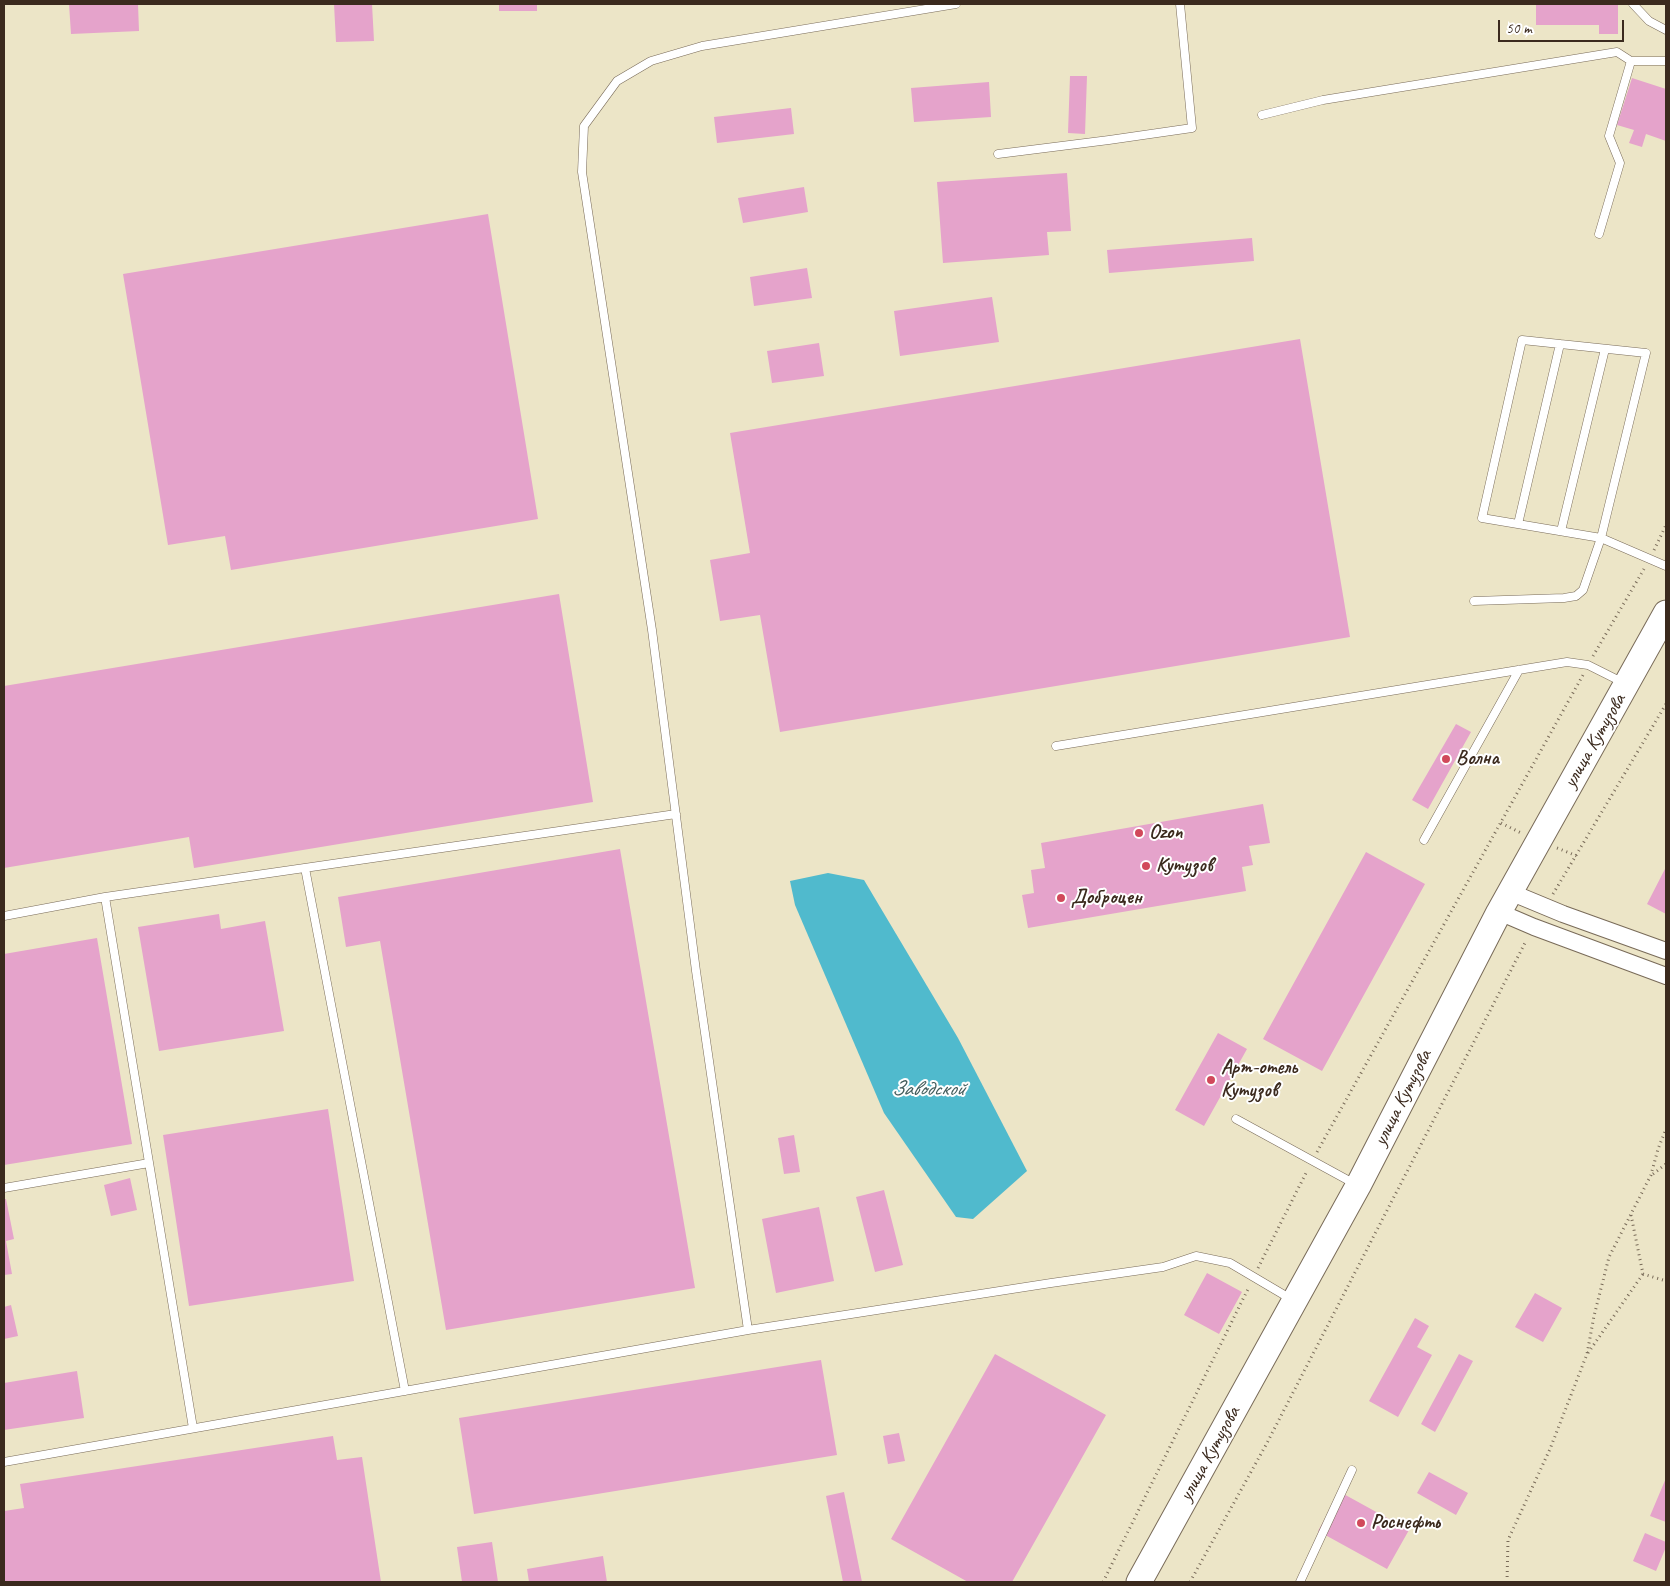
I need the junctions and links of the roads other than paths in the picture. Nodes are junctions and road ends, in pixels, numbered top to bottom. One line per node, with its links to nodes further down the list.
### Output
1 (956, 4): 21 (lane)
2 (1180, 4): 8 (lane)
3 (1632, 4): 4 (lane)
4 (1666, 30)
5 (1631, 61): 6 (lane); 7 (lane); 9 (lane)
6 (1666, 62)
7 (1262, 115)
8 (998, 154)
9 (1599, 234)
10 (1560, 344): 11 (lane); 12 (lane); 12 (lane)
11 (1604, 349): 13 (lane); 14 (lane)
12 (1518, 524): 13 (lane)
13 (1561, 532): 14 (lane)
14 (1601, 538): 15 (lane); 16 (lane)
15 (1666, 566)
16 (1474, 601)
17 (1666, 613): 19 (main road, улица Кутузова)
18 (1519, 670): 19 (lane); 20 (lane); 22 (lane)
19 (1628, 685): 25 (main road, улица Кутузова)
20 (1056, 746)
21 (676, 814): 23 (lane); 34 (lane)
22 (1424, 840)
23 (305, 868): 24 (lane); 35 (lane)
24 (105, 897): 26 (lane); 30 (lane)
25 (1505, 902): 27 (street); 28 (street); 31 (main road, улица Кутузова)
26 (4, 916)
27 (1666, 951)
28 (1666, 976)
29 (1236, 1119): 31 (lane)
30 (149, 1163): 32 (lane); 36 (lane)
31 (1358, 1186): 33 (main road, улица Кутузова)
32 (4, 1188)
33 (1295, 1302): 34 (lane); 39 (main road, улица Кутузова)
34 (748, 1330): 35 (lane)
35 (405, 1391): 36 (lane)
36 (193, 1428): 37 (lane)
37 (4, 1462)
38 (1352, 1470): 40 (lane)
39 (1139, 1582)
40 (1300, 1582)

